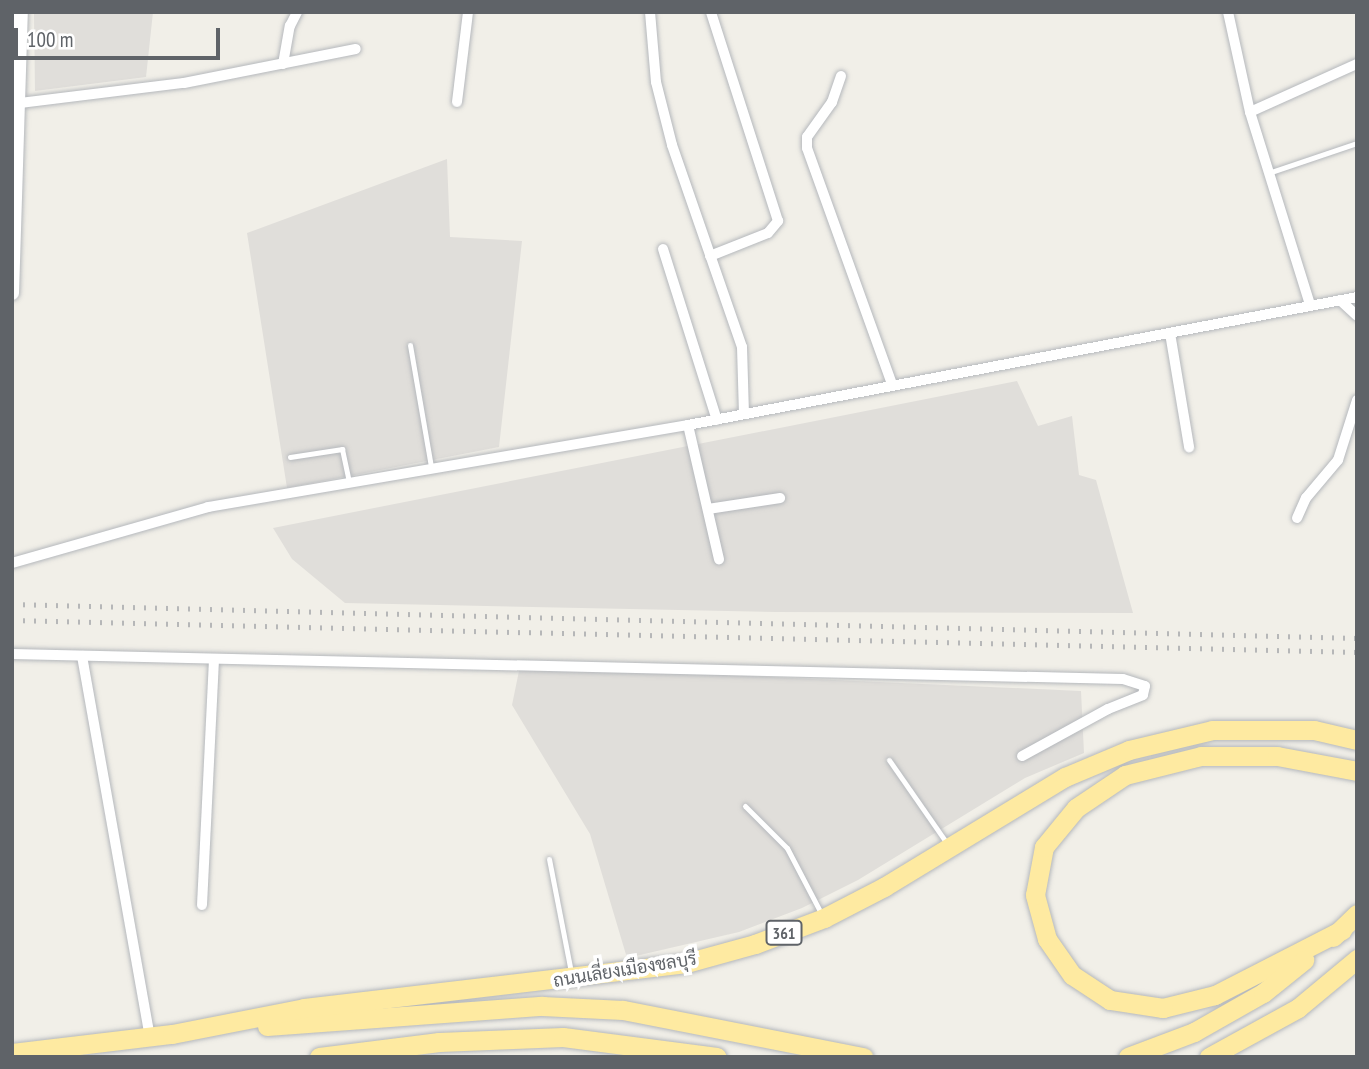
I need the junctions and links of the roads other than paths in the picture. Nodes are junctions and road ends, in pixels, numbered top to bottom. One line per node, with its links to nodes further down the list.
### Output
1 (21, 12): 12 (street)
2 (297, 12): 8 (street)
3 (468, 12): 11 (street)
4 (650, 12): 17 (street)
5 (711, 12): 17 (street)
6 (1228, 12): 13 (street)
7 (356, 49): 8 (street)
8 (283, 64): 12 (street)
9 (1357, 64): 13 (street)
10 (841, 76): 26 (street)
11 (457, 102)
12 (19, 103): 18 (street)
13 (1250, 112): 15 (street)
14 (1357, 143): 15 (lane)
15 (1268, 173): 22 (street)
16 (663, 249): 29 (street)
17 (710, 256): 28 (street)
18 (13, 274): 19 (street)
19 (12, 292)
20 (1357, 297): 21 (street)
21 (1340, 300): 22 (street); 23 (street)
22 (1310, 305): 24 (street)
23 (1357, 316)
24 (1170, 333): 26 (street); 31 (street)
25 (410, 345): 33 (lane)
26 (892, 384): 28 (street)
27 (1357, 400): 37 (street)
28 (744, 413): 29 (street)
29 (717, 420): 30 (street)
30 (688, 425): 33 (street); 36 (street)
31 (1188, 447)
32 (290, 457): 34 (lane)
33 (431, 467): 34 (street)
34 (349, 482): 39 (street)
35 (780, 498): 36 (street)
36 (708, 509): 38 (street)
37 (1297, 518)
38 (719, 559)
39 (12, 563)
40 (12, 654): 41 (street)
41 (82, 656): 42 (street); 57 (street)
42 (214, 660): 44 (street); 50 (street)
43 (1357, 740): 48 (highway, ถนนเลี่ยงเมืองชลบุรี / 361)
44 (1022, 756)
45 (889, 760): 48 (lane)
46 (1357, 771): 53 (highway)
47 (745, 806): 52 (lane)
48 (950, 848): 52 (highway, ถนนเลี่ยงเมืองชลบุรี / 361)
49 (549, 859): 55 (lane)
50 (202, 905)
51 (1357, 914): 53 (highway)
52 (824, 918): 55 (highway, ถนนเลี่ยงเมืองชลบุรี / 361)
53 (1342, 930): 62 (highway)
54 (1357, 959): 63 (highway)
55 (572, 979): 56 (highway, ถนนเลี่ยงเมืองชลบุรี / 361)
56 (172, 1034): 57 (highway, ถนนเลี่ยงเมืองชลบุรี / 361); 61 (highway)
57 (150, 1037): 58 (highway, ถนนเลี่ยงเมืองชลบุรี / 361)
58 (12, 1052)
59 (319, 1057): 60 (highway)
60 (718, 1057)
61 (863, 1057)
62 (1128, 1057)
63 (1209, 1057)

